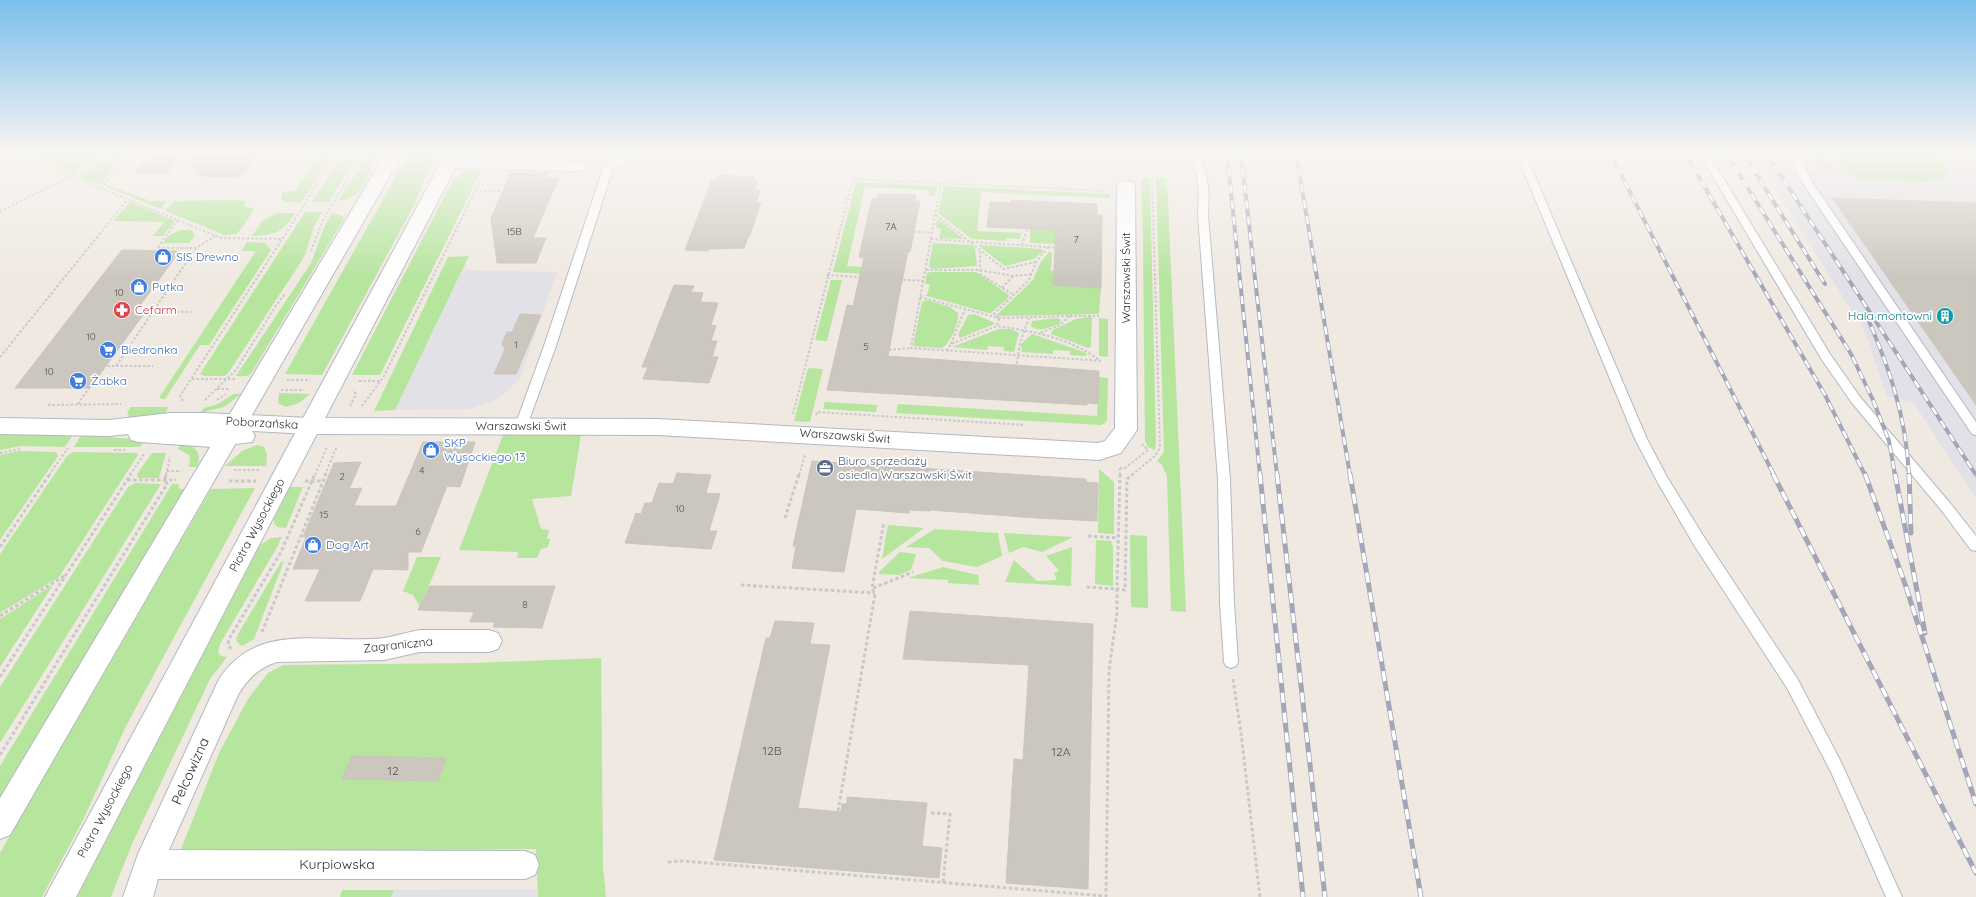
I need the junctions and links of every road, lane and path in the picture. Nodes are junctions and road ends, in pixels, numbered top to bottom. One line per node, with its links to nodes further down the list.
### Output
1 (34, 195): 17 (path)
2 (118, 195): 16 (path)
3 (309, 195): 24 (path)
4 (338, 195): 32 (path)
5 (369, 195): 65 (street)
6 (434, 195): 68 (street, Piotra Wysockiego)
7 (473, 195): 75 (path)
8 (600, 195): 82 (lane)
9 (849, 195): 39 (path)
10 (939, 195): 18 (path)
11 (1117, 195): 82 (street, Warszawski Świt)
12 (1204, 195): 112 (lane)
13 (1538, 195): 125 (lane)
14 (1728, 195): 99 (lane)
15 (1816, 195): 85 (lane)
16 (128, 199): 19 (path); 61 (path)
17 (0, 212)
18 (936, 215): 22 (path); 26 (path)
19 (178, 220): 23 (path); 29 (path)
20 (1028, 226): 27 (path)
21 (909, 231): 22 (path)
22 (933, 233): 25 (path)
23 (215, 236): 24 (path); 29 (path)
24 (282, 239): 69 (path)
25 (932, 239): 26 (path); 35 (path)
26 (970, 242): 27 (path); 31 (path)
27 (1022, 245): 28 (path)
28 (1048, 247): 30 (path); 33 (path)
29 (196, 248): 47 (path)
30 (1060, 248)
31 (980, 250): 34 (path); 36 (path)
32 (309, 258)
33 (1036, 262): 34 (path); 38 (path)
34 (1004, 269): 37 (path)
35 (926, 270): 36 (path); 41 (path)
36 (979, 270): 37 (path); 42 (path)
37 (1000, 273): 40 (path)
38 (1033, 274): 40 (path); 44 (path)
39 (827, 276): 41 (path); 77 (path)
40 (1014, 276): 42 (path)
41 (923, 282): 45 (path)
42 (1002, 288): 44 (path)
43 (287, 292): 66 (path)
44 (1014, 295): 51 (path)
45 (920, 297): 46 (path); 57 (path)
46 (965, 309): 51 (path); 56 (path)
47 (153, 311): 48 (path); 62 (path)
48 (191, 312)
49 (1070, 316): 50 (path); 52 (path); 55 (path)
50 (1099, 316)
51 (998, 318): 52 (path); 53 (path)
52 (1029, 318): 54 (path)
53 (997, 326): 54 (path); 56 (path)
54 (1024, 330): 55 (path); 60 (path)
55 (1040, 334): 60 (path)
56 (951, 344): 59 (path)
57 (911, 348): 58 (path); 59 (path)
58 (889, 350)
59 (947, 351): 60 (path)
60 (1017, 354): 64 (path)
61 (0, 357)
62 (116, 366): 63 (path); 73 (path)
63 (153, 366)
64 (1016, 368)
65 (248, 384): 67 (path); 67 (path); 68 (path); 84 (street)
66 (217, 389): 67 (path); 67 (path)
67 (230, 389)
68 (328, 390): 76 (path); 81 (street, Piotra Wysockiego)
69 (180, 396): 70 (path); 71 (path)
70 (173, 400)
71 (189, 403)
72 (47, 404): 73 (path)
73 (78, 404): 74 (path)
74 (126, 404)
75 (361, 408)
76 (347, 412)
77 (793, 415)
78 (815, 418): 79 (path)
79 (1028, 425)
80 (0, 426): 83 (street, Poborzańska)
81 (309, 426): 82 (street, Warszawski Świt); 84 (street, Poborzańska); 93 (street, Piotra Wysockiego)
82 (521, 426)
83 (82, 427): 84 (street, Poborzańska); 100 (path)
84 (233, 430): 92 (street)
85 (1976, 431)
86 (330, 440): 91 (path)
87 (808, 448): 95 (path)
88 (146, 450): 102 (path)
89 (170, 454): 94 (path)
90 (1120, 468): 98 (path)
91 (317, 469): 93 (path); 111 (path)
92 (209, 470): 93 (path); 94 (path); 117 (street)
93 (287, 470): 122 (street, Piotra Wysockiego)
94 (167, 471): 114 (path)
95 (786, 518)
96 (884, 522): 105 (path)
97 (1088, 536): 98 (path)
98 (1118, 538): 106 (path)
99 (1976, 546)
100 (0, 547)
101 (913, 572): 105 (path)
102 (66, 575): 109 (path); 113 (path)
103 (741, 585): 108 (path)
104 (1087, 587): 106 (path)
105 (872, 588): 108 (path)
106 (1117, 589): 107 (path); 121 (path)
107 (1125, 590)
108 (875, 594): 115 (path)
109 (0, 616)
110 (489, 641): 111 (street, Zagraniczna)
111 (256, 658): 119 (street, Pelcowizna)
112 (1231, 662): 124 (path)
113 (0, 677)
114 (0, 755)
115 (838, 811)
116 (931, 813): 121 (path)
117 (0, 825)
118 (668, 862): 121 (path)
119 (148, 864): 120 (street, Kurpiowska); 123 (street, Pelcowizna)
120 (525, 865)
121 (942, 882)
122 (60, 897)
123 (138, 897)
124 (1260, 897)
125 (1894, 897)

